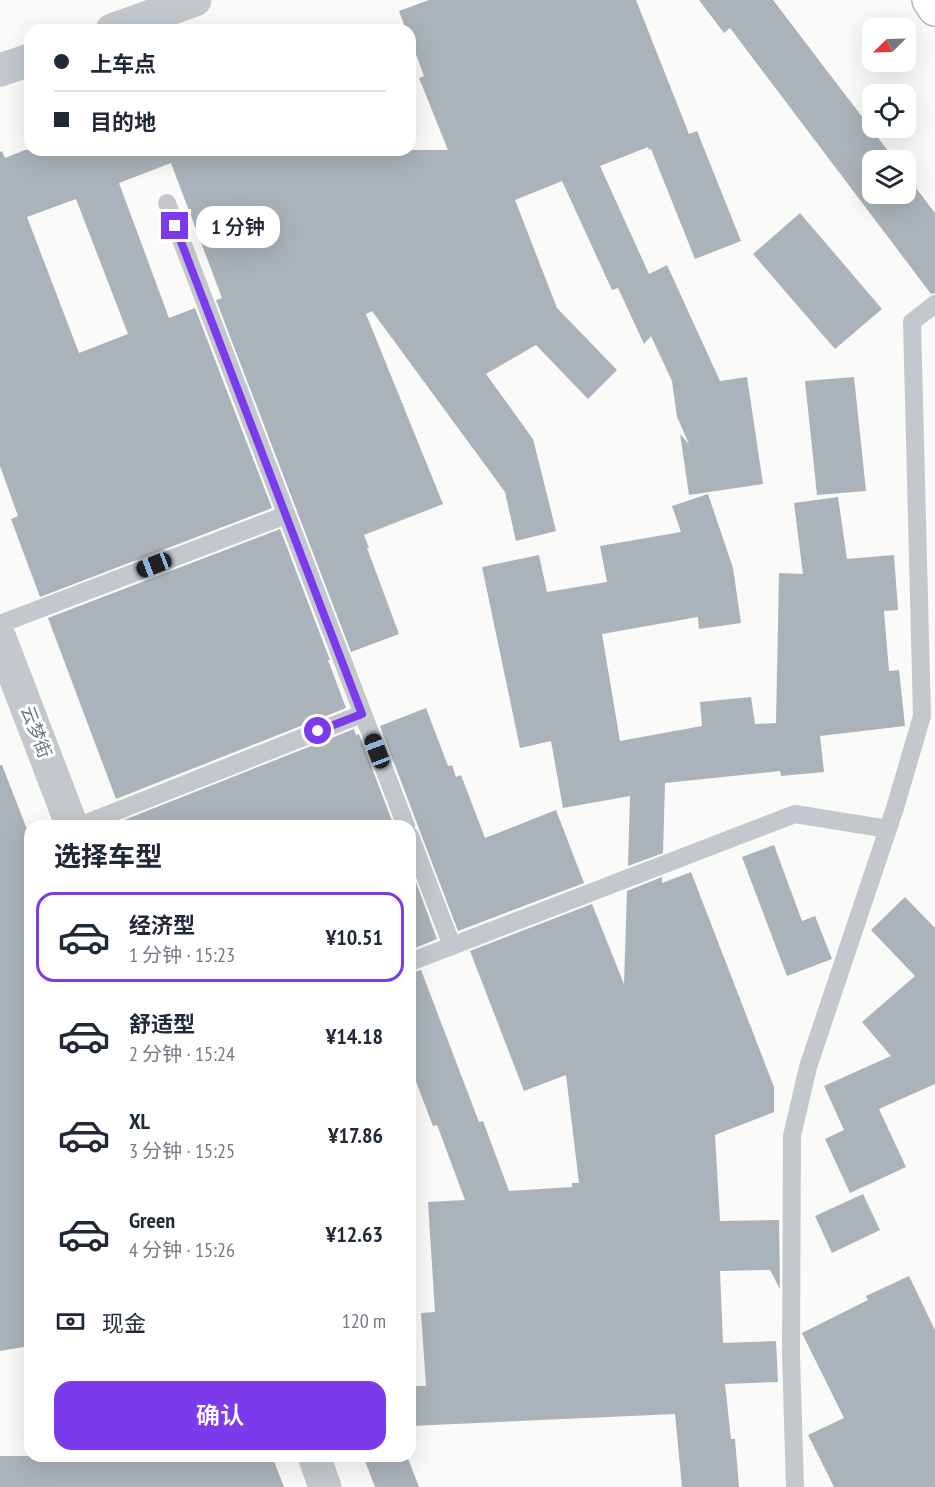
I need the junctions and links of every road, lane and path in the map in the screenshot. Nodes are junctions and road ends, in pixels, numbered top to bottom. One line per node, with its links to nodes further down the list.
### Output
1 (195, 0): 4 (street)
2 (930, 0): 3 (highway)
3 (935, 9)
4 (129, 24)
5 (24, 62): 6 (street)
6 (0, 70)
7 (167, 203): 9 (lane)
8 (935, 304): 16 (lane)
9 (286, 515): 10 (lane); 12 (lane)
10 (0, 624)
11 (0, 638): 13 (street, 云梦街)
12 (362, 714): 14 (lane); 15 (lane)
13 (70, 820)
14 (94, 820)
15 (404, 820)
16 (888, 829): 18 (lane); 22 (lane)
17 (416, 852): 18 (lane)
18 (452, 946): 19 (lane)
19 (416, 960)
20 (316, 1462): 21 (street)
21 (326, 1487)
22 (795, 1487)

